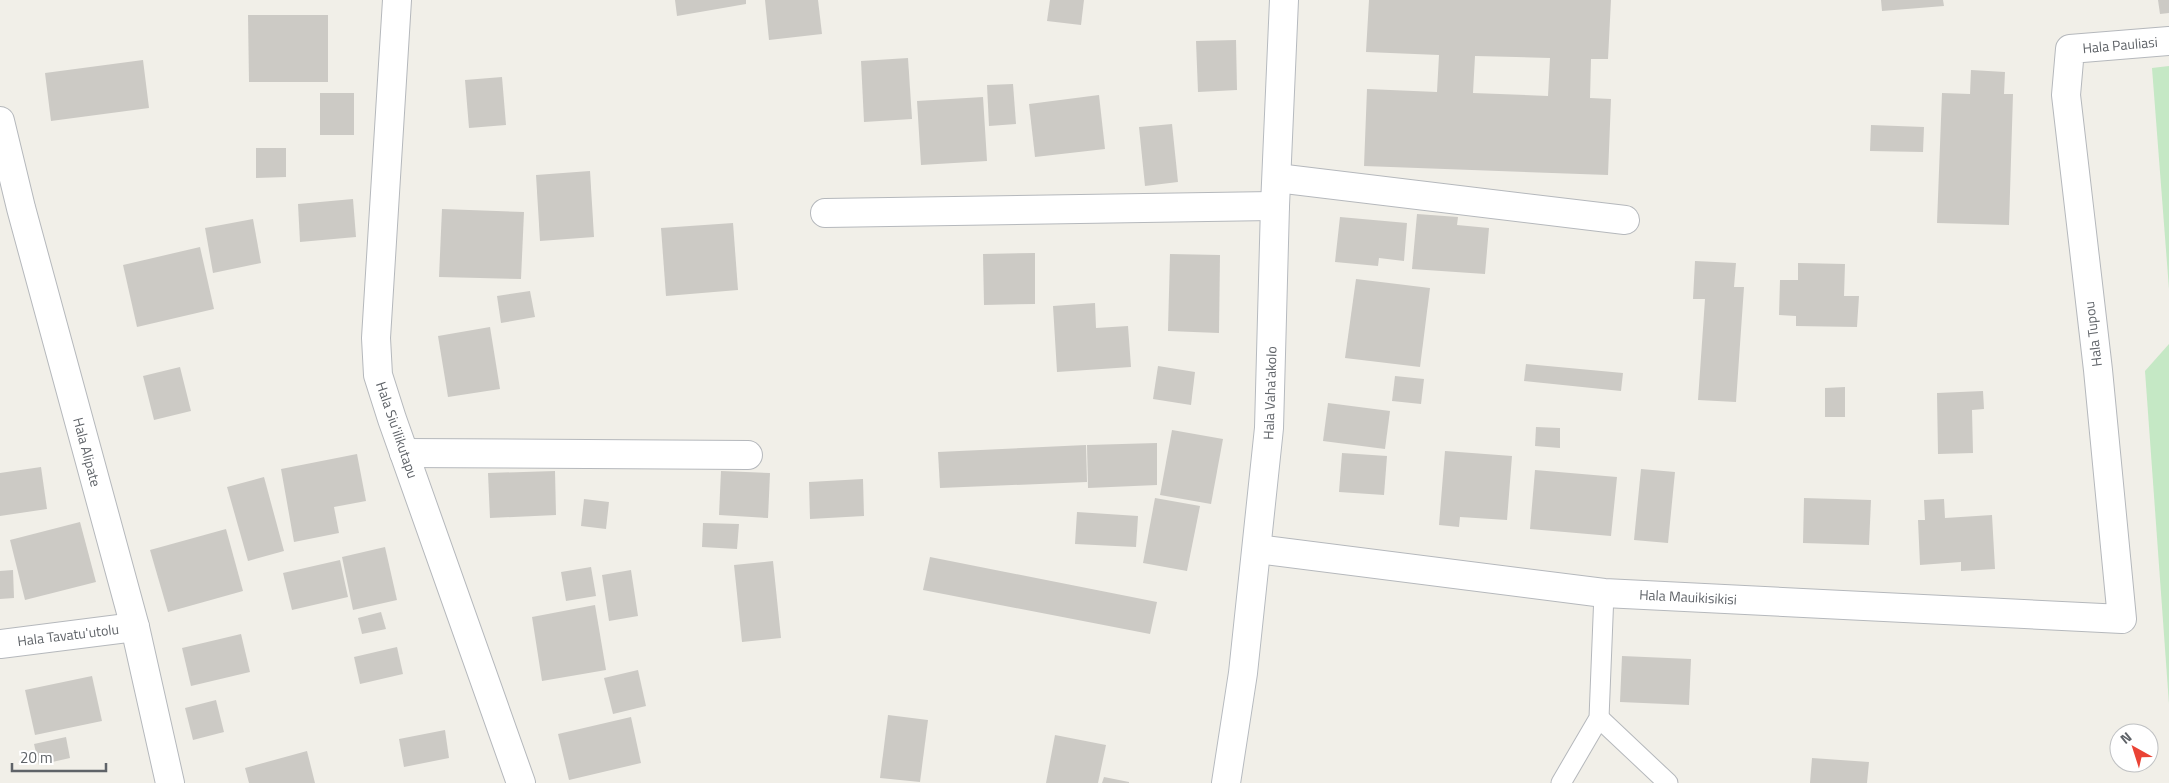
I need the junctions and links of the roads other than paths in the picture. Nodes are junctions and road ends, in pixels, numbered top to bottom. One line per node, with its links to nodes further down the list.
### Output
1 (397, 0): 11 (street, Hala Siu'ilikutapu)
2 (1284, 0): 6 (street, Hala Vaha'akolo)
3 (2169, 41): 4 (street, Hala Pauliasi)
4 (2070, 49): 15 (street, Hala Tupou)
5 (0, 121): 8 (street, Hala Alipate)
6 (1277, 178): 7 (street, Hala Vaha'akolo); 10 (street)
7 (1275, 206): 9 (street); 13 (street, Hala Vaha'akolo)
8 (10, 208): 16 (street, Hala Alipate)
9 (824, 213)
10 (1626, 220)
11 (404, 453): 12 (street); 20 (street, Hala Siu'ilikutapu)
12 (748, 456)
13 (1256, 549): 14 (street, Hala Mauikisikisi); 21 (street, Hala Vaha'akolo)
14 (1604, 593): 15 (street, Hala Mauikisikisi); 18 (lane)
15 (2122, 619)
16 (135, 627): 17 (street, Hala Tavatu'utolu); 19 (street, Hala Alipate)
17 (0, 644)
18 (1599, 718): 22 (lane); 23 (lane)
19 (170, 783)
20 (521, 783)
21 (1226, 783)
22 (1560, 783)
23 (1668, 783)

